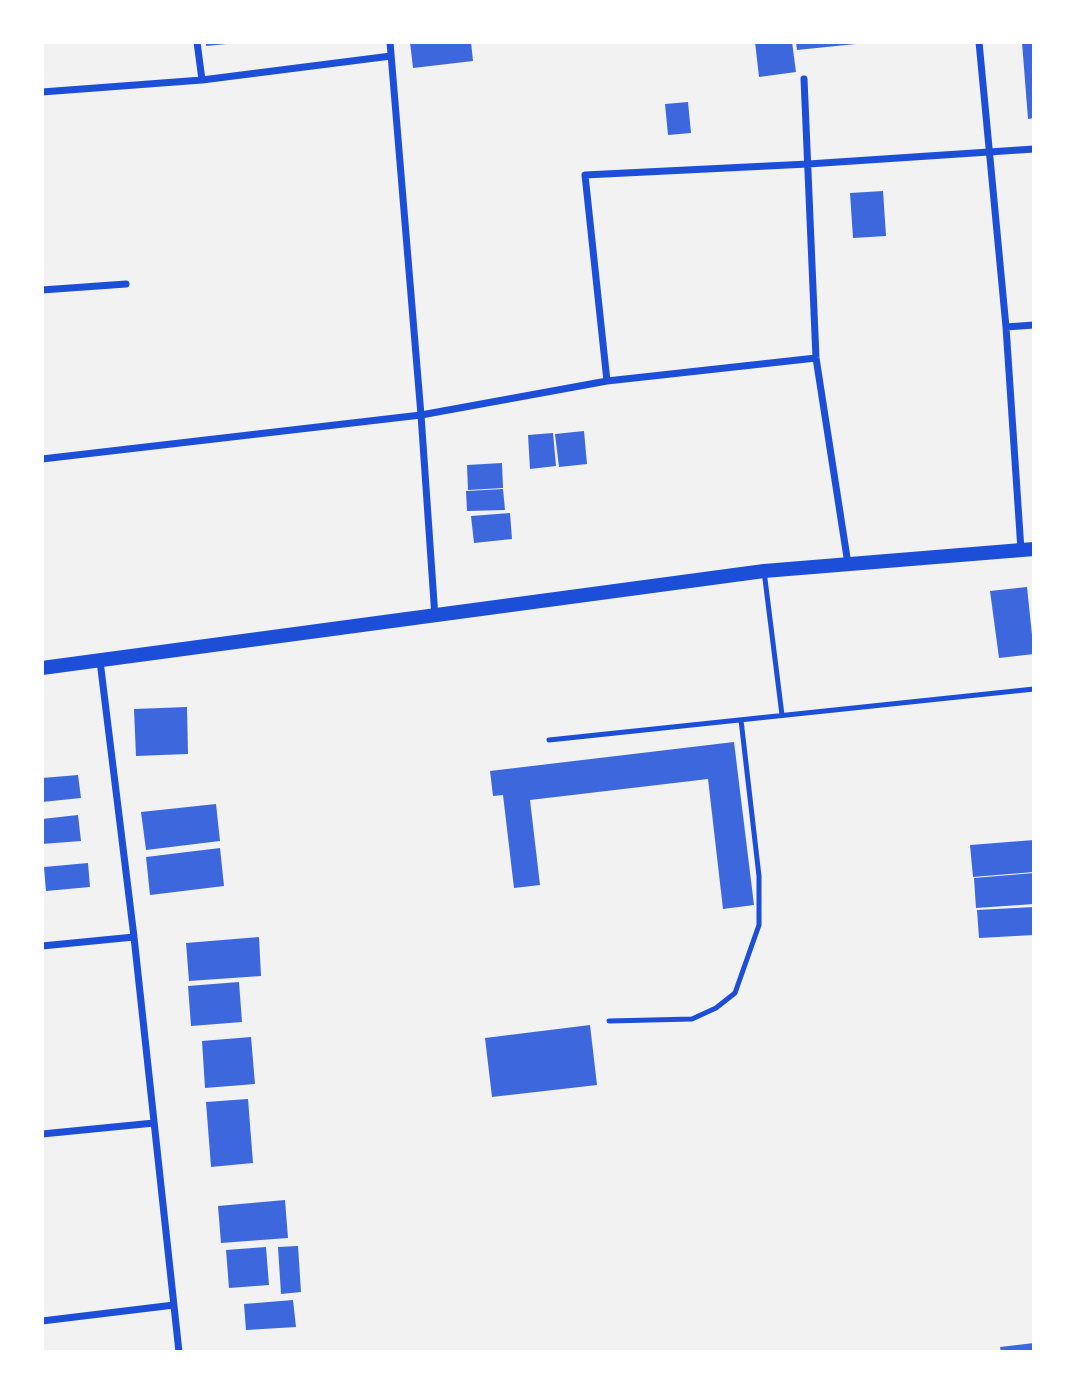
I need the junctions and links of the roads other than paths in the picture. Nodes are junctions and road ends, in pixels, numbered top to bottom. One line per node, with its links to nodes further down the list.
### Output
1 (197, 42): 6 (street)
2 (390, 42): 4 (street)
3 (979, 42): 9 (street)
4 (391, 56): 6 (street); 17 (street)
5 (804, 79): 10 (street)
6 (202, 80): 7 (street)
7 (42, 92)
8 (1034, 149): 9 (street)
9 (991, 151): 10 (street); 14 (street)
10 (808, 164): 15 (street); 16 (street)
11 (127, 284): 12 (street)
12 (42, 290)
13 (1034, 325): 14 (street)
14 (1006, 327): 19 (street)
15 (816, 358): 16 (street); 20 (street)
16 (607, 381): 17 (street)
17 (421, 415): 18 (street); 22 (street)
18 (42, 459)
19 (1028, 550): 20 (main road)
20 (848, 564): 21 (main road)
21 (764, 571): 22 (main road); 26 (lane)
22 (435, 617): 23 (main road)
23 (100, 660): 24 (main road); 29 (street)
24 (42, 668)
25 (1034, 689): 26 (lane)
26 (782, 715): 27 (lane)
27 (741, 720): 28 (lane); 31 (lane)
28 (549, 740)
29 (134, 937): 30 (street); 32 (street)
30 (42, 946)
31 (609, 1021)
32 (154, 1123): 33 (street); 34 (street)
33 (42, 1134)
34 (174, 1305): 35 (street); 36 (street)
35 (42, 1321)
36 (179, 1352)

